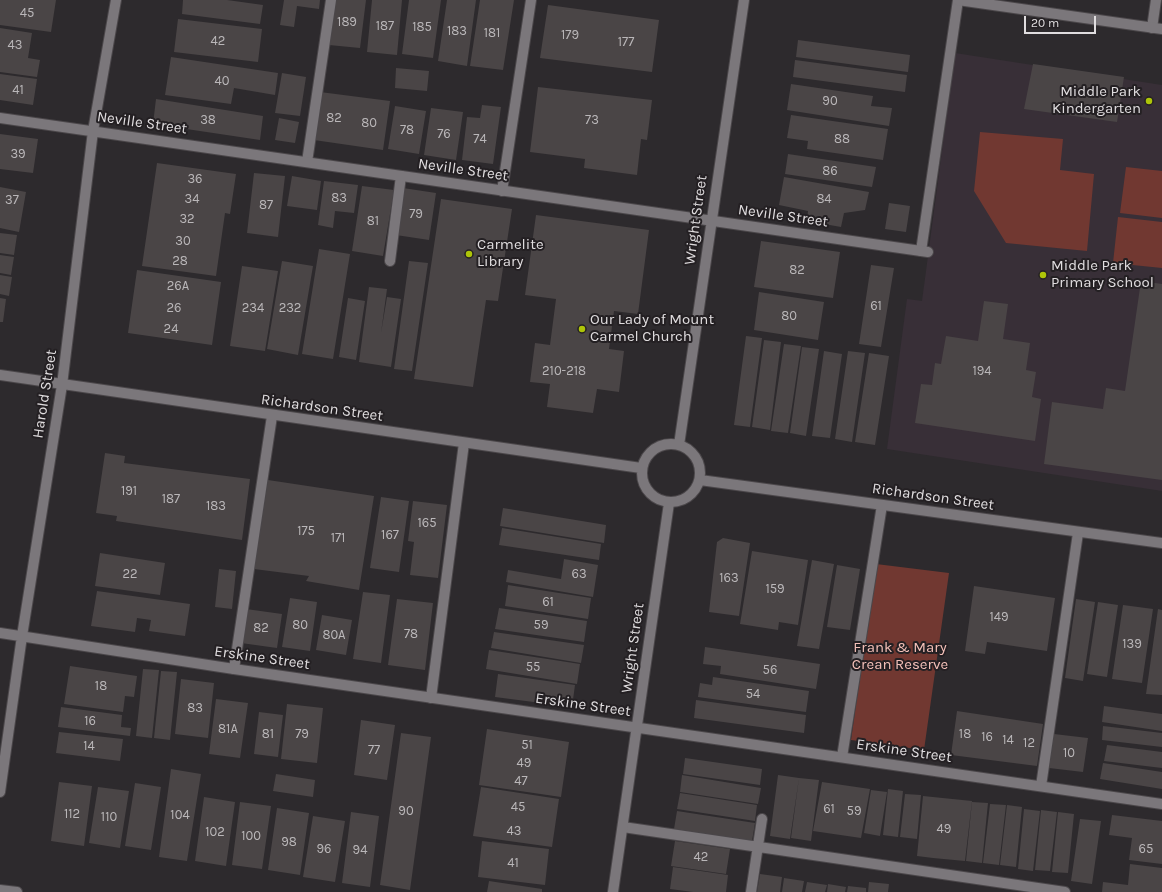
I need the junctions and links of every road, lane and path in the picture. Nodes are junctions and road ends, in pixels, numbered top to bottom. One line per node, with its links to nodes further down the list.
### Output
1 (116, 0): 9 (street, Harold Street)
2 (331, 0): 10 (street)
3 (530, 0): 12 (street)
4 (744, 0): 13 (street, Wright Street)
5 (958, 0): 7 (street); 13 (street, Neville Street)
6 (1156, 0): 7 (street)
7 (1157, 29)
8 (0, 118): 9 (street, Neville Street)
9 (93, 131): 10 (street, Neville Street); 16 (street, Harold Street)
10 (307, 162): 11 (street, Neville Street)
11 (401, 176): 12 (street, Neville Street); 14 (street)
12 (502, 191): 13 (street, Neville Street)
13 (711, 221): 19 (street, Wright Street)
14 (390, 261)
15 (0, 376): 16 (street, Richardson Street)
16 (62, 385): 17 (street, Richardson Street); 27 (street, Harold Street)
17 (272, 416): 18 (street, Richardson Street); 28 (street)
18 (464, 443): 20 (street, Richardson Street); 29 (street)
19 (679, 445): 20 (street); 21 (street)
20 (640, 468): 22 (street)
21 (700, 480): 22 (street); 23 (street, Richardson Street)
22 (669, 503): 30 (street, Wright Street)
23 (882, 505): 24 (street, Richardson Street); 31 (street)
24 (1078, 533): 25 (street, Richardson Street); 32 (street)
25 (1162, 543)
26 (0, 633): 27 (street, Erskine Street)
27 (22, 636): 28 (street, Erskine Street); 33 (street, Harold Street)
28 (234, 669): 29 (street, Erskine Street)
29 (431, 698): 30 (street, Erskine Street)
30 (637, 728): 31 (street, Erskine Street); 36 (street, Wright Street)
31 (842, 757): 32 (street, Erskine Street)
32 (1041, 786): 34 (street, Erskine Street)
33 (0, 792)
34 (1162, 804)
35 (762, 819): 37 (street)
36 (623, 827): 37 (street); 40 (street, Wright Street)
37 (758, 846): 41 (street); 42 (street)
38 (0, 890): 39 (street)
39 (17, 892)
40 (613, 892)
41 (751, 892)
42 (1065, 892)

